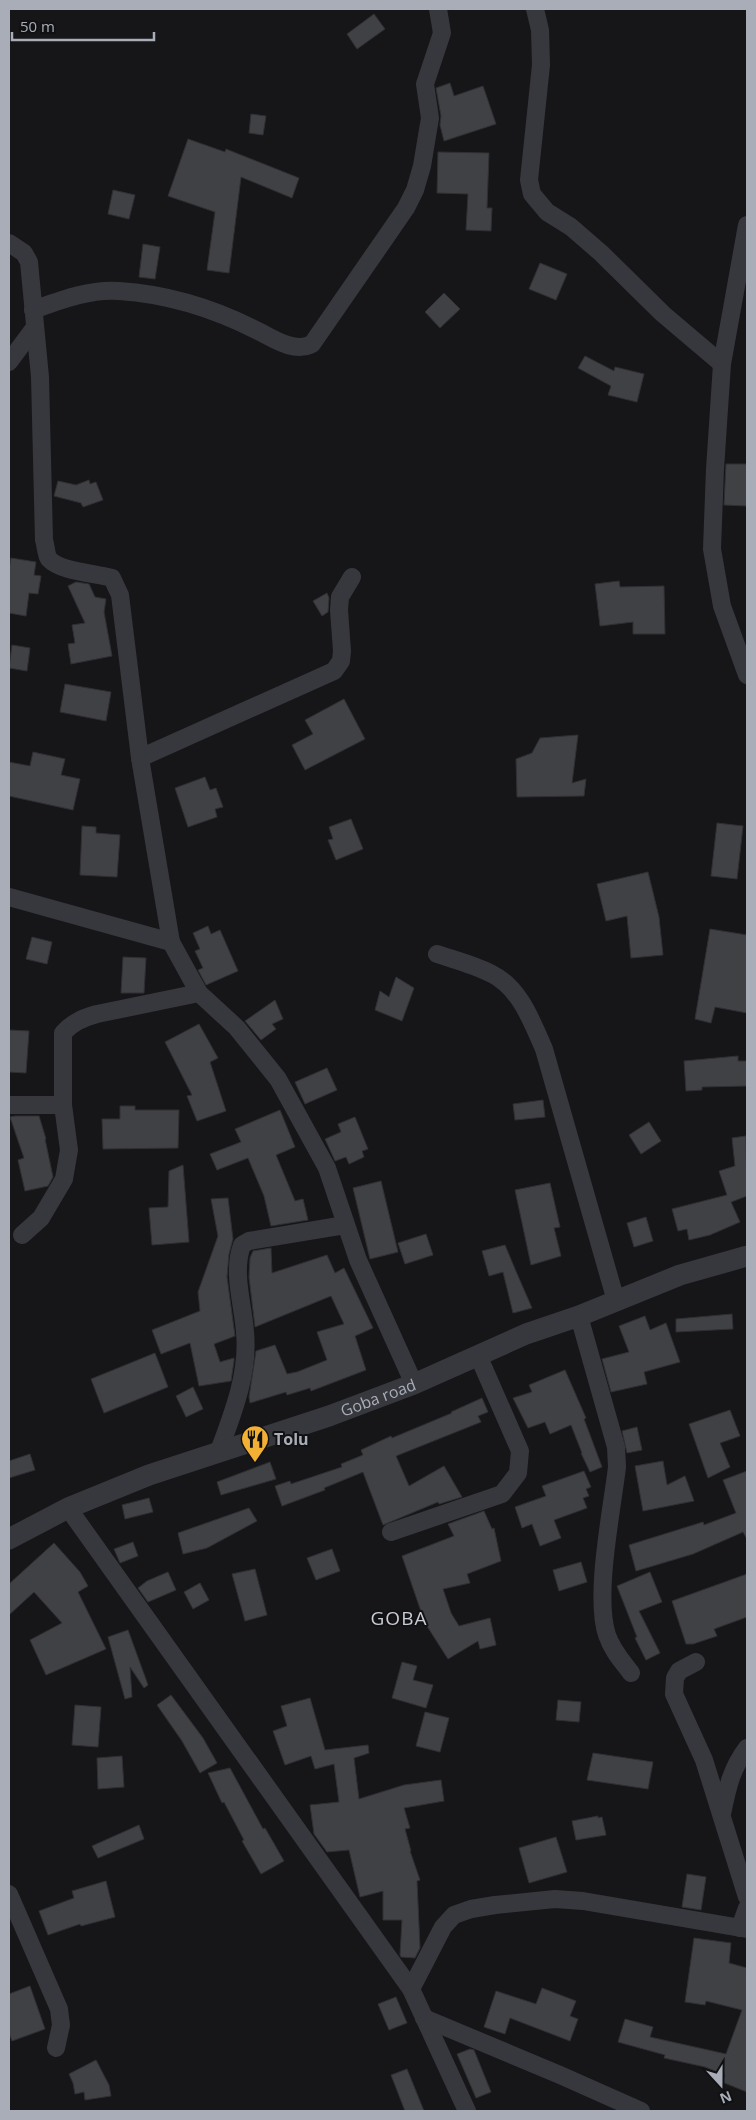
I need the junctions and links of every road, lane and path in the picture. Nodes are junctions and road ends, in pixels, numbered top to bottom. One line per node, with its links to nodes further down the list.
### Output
1 (438, 9): 5 (street)
2 (535, 9): 7 (street)
3 (747, 225): 7 (street)
4 (9, 243): 5 (street)
5 (34, 318): 6 (street); 10 (street)
6 (9, 362)
7 (722, 364): 9 (street)
8 (352, 577): 10 (street)
9 (747, 675)
10 (140, 758): 12 (street)
11 (9, 897): 12 (street)
12 (171, 942): 14 (street)
13 (437, 954): 20 (street)
14 (199, 993): 15 (street); 17 (street)
15 (63, 1104): 16 (street); 18 (street)
16 (9, 1105)
17 (345, 1225): 23 (street); 24 (street)
18 (22, 1235)
19 (747, 1256): 20 (street, Goba road)
20 (616, 1301): 21 (street, Goba road)
21 (579, 1316): 22 (street, Goba road); 29 (street)
22 (478, 1355): 23 (street, Goba road); 26 (street)
23 (414, 1384): 24 (street, Goba road)
24 (219, 1451): 25 (street, Goba road)
25 (68, 1508): 27 (street, Goba road); 36 (street)
26 (391, 1532)
27 (11, 1536)
28 (696, 1662): 31 (street)
29 (631, 1673)
30 (747, 1748): 31 (street)
31 (722, 1816): 33 (street)
32 (9, 1894): 38 (street)
33 (747, 1897)
34 (747, 1908): 35 (street)
35 (744, 1929): 36 (street)
36 (411, 1989): 37 (street)
37 (424, 2018): 39 (street); 40 (street)
38 (56, 2048)
39 (467, 2111)
40 (641, 2111)

